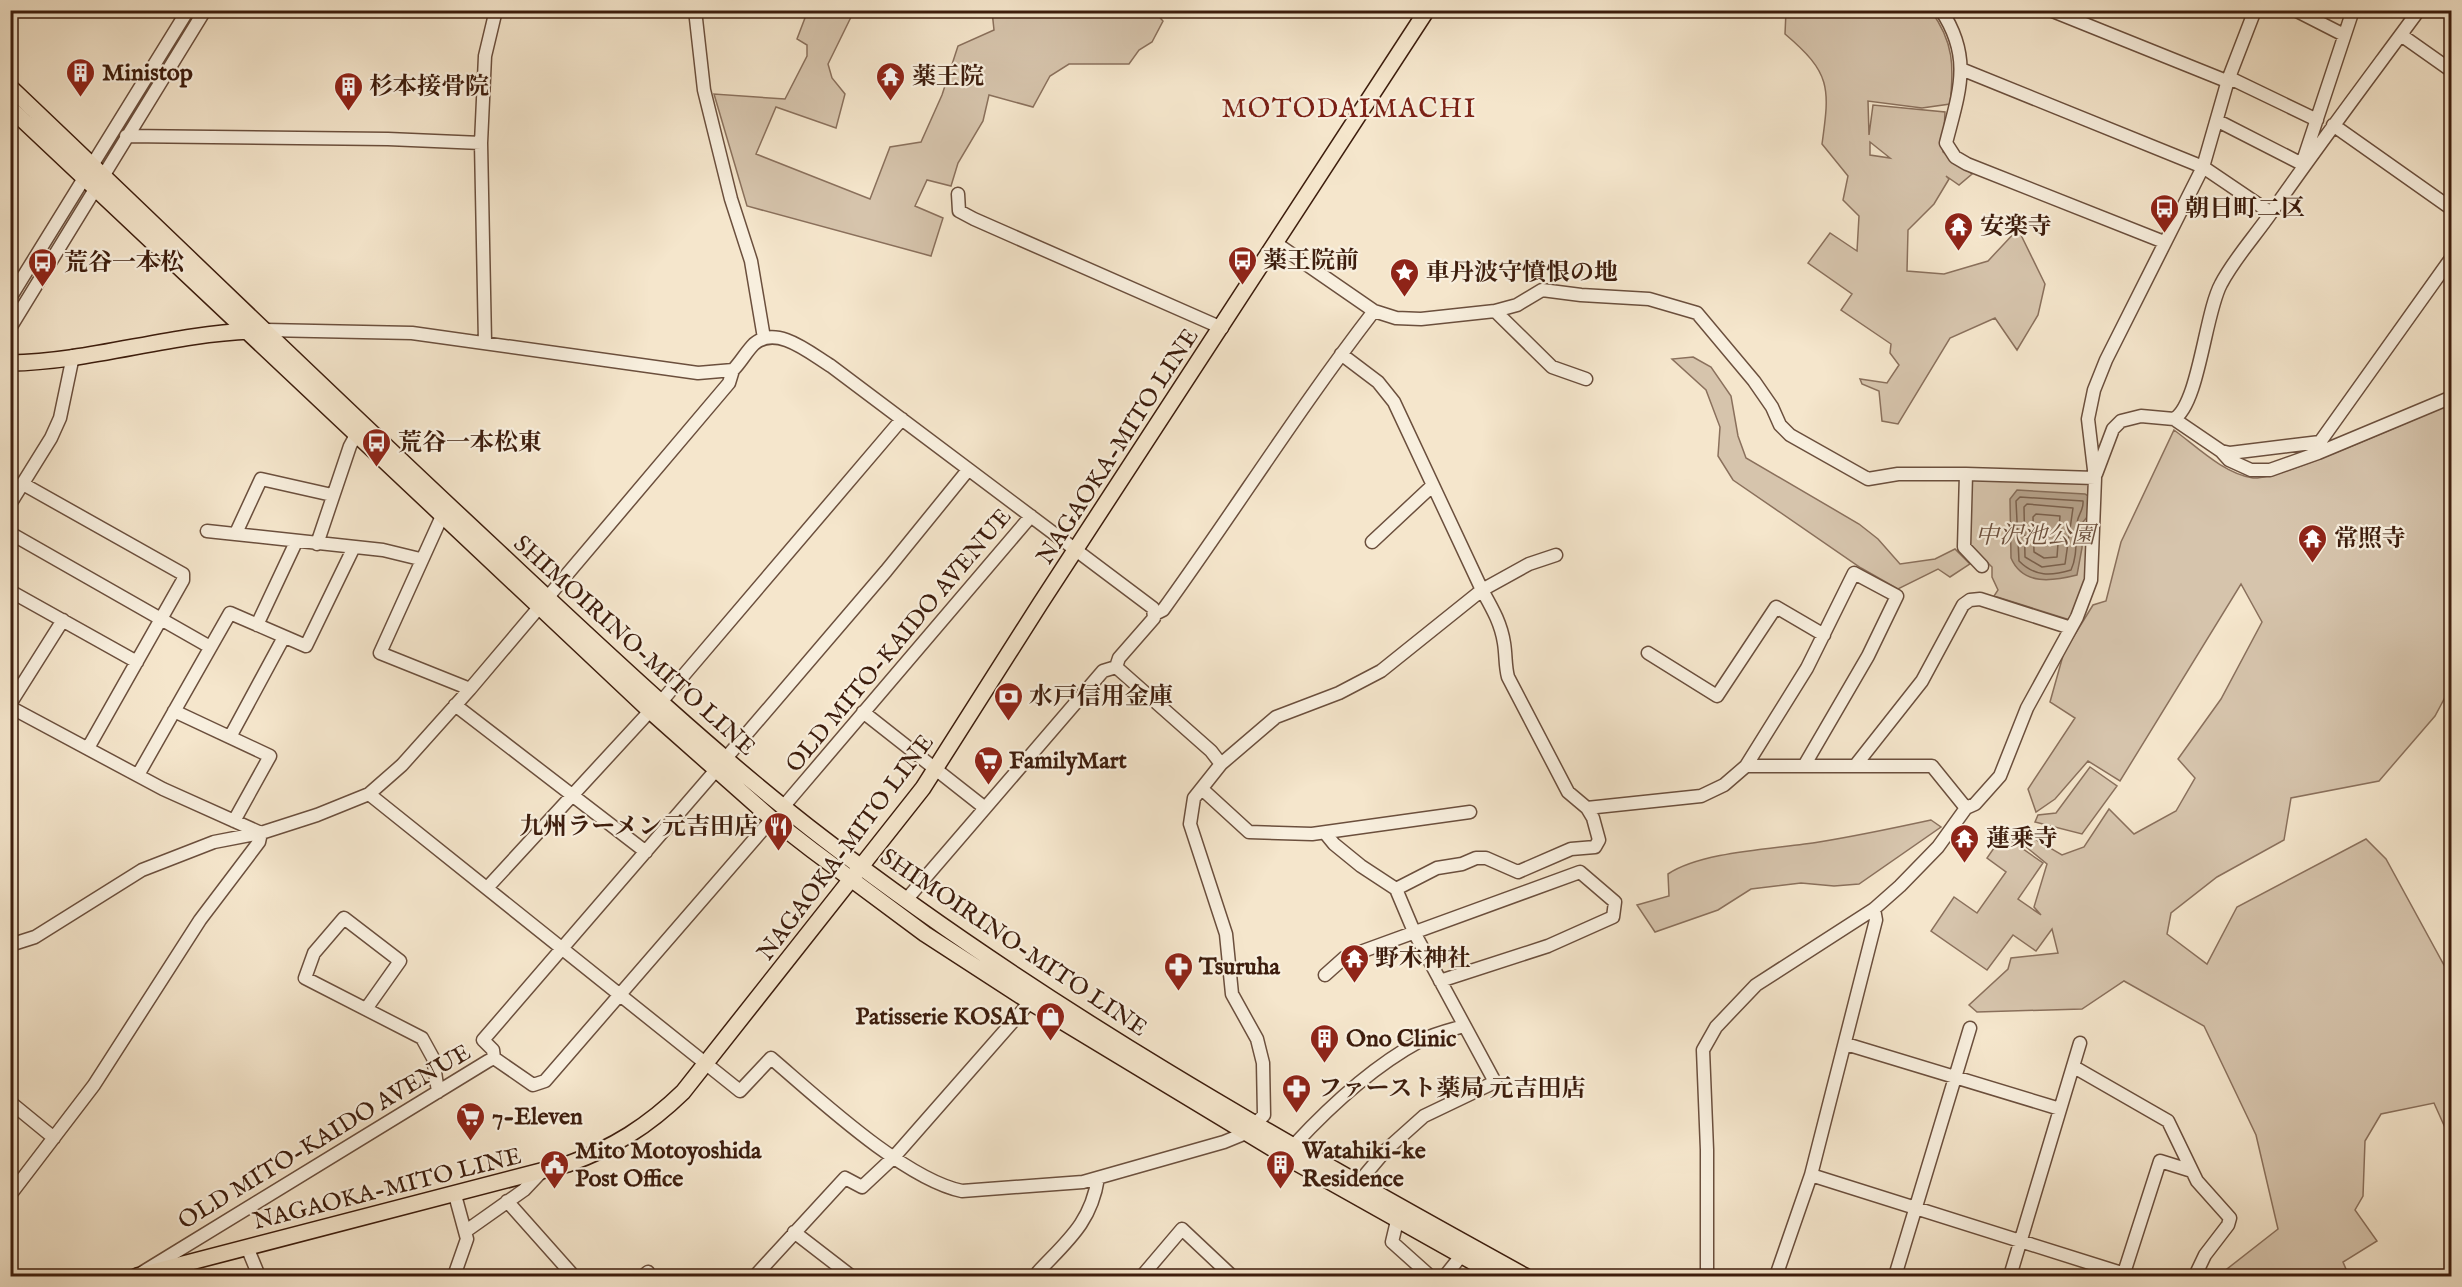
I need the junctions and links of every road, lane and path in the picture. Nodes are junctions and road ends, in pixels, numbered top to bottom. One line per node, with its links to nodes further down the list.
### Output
1 (188, 10): 26 (street)
2 (205, 10): 22 (street)
3 (496, 10): 23 (street)
4 (695, 10): 40 (street)
5 (1427, 10): 31 (main road, NAGAOKA-MITO LINE)
6 (1941, 10): 14 (street)
7 (2050, 10): 16 (street)
8 (2255, 10): 16 (street)
9 (2295, 10): 12 (street)
10 (2353, 10): 12 (street)
11 (2416, 11): 13 (street)
12 (2344, 35): 19 (street)
13 (2401, 35): 15 (street); 21 (street)
14 (1961, 69): 25 (street); 30 (street)
15 (2451, 71)
16 (2228, 80): 19 (street); 20 (street)
17 (10, 87): 26 (main road, SHIMOIRINO-MITO LINE)
18 (10, 108): 26 (main road, SHIMOIRINO-MITO LINE)
19 (2317, 120): 24 (street)
20 (2218, 121): 24 (street); 25 (street)
21 (2333, 125): 24 (street); 28 (street)
22 (126, 136): 23 (street); 26 (street)
23 (481, 143): 41 (street)
24 (2304, 165): 29 (street)
25 (2203, 166): 29 (street); 30 (street)
26 (93, 176): 33 (street); 36 (street); 38 (main road, SHIMOIRINO-MITO LINE); 39 (main road, SHIMOIRINO-MITO LINE)
27 (958, 194): 37 (street)
28 (2451, 209)
29 (2271, 213): 49 (street)
30 (2164, 242): 54 (street)
31 (1277, 244): 34 (street); 37 (main road, NAGAOKA-MITO LINE)
32 (2451, 257): 51 (street)
33 (10, 298)
34 (1374, 311): 35 (street); 42 (street)
35 (1495, 311): 46 (street); 53 (street)
36 (10, 328)
37 (1222, 328): 68 (main road, NAGAOKA-MITO LINE)
38 (266, 330): 39 (main road); 41 (street); 74 (main road, SHIMOIRINO-MITO LINE)
39 (244, 331): 43 (main road); 50 (main road, SHIMOIRINO-MITO LINE)
40 (764, 338): 45 (street); 48 (street)
41 (484, 342): 45 (street)
42 (1341, 354): 56 (street); 75 (street)
43 (73, 356): 44 (main road); 55 (street)
44 (10, 363)
45 (733, 370): 74 (street)
46 (1586, 379)
47 (2451, 397): 51 (street)
48 (902, 419): 52 (street); 89 (street)
49 (2174, 419): 51 (street); 54 (street)
50 (356, 435): 57 (street); 59 (main road, SHIMOIRINO-MITO LINE)
51 (2221, 451)
52 (968, 470): 60 (street); 94 (street)
53 (1966, 474): 54 (street); 71 (street)
54 (2095, 478): 79 (street)
55 (23, 484): 58 (street); 77 (street)
56 (1432, 486): 65 (street); 72 (street)
57 (332, 495): 63 (street); 66 (street)
58 (10, 504)
59 (442, 516): 70 (street); 74 (main road, SHIMOIRINO-MITO LINE)
60 (1031, 516): 68 (street, OLD MITO-KAIDO AVENUE); 91 (street, OLD MITO-KAIDO AVENUE)
61 (207, 531): 63 (street)
62 (10, 533): 77 (street)
63 (236, 533): 64 (street)
64 (296, 542): 66 (street); 78 (street)
65 (1372, 542)
66 (317, 544): 67 (street)
67 (354, 547): 70 (street); 81 (street)
68 (1077, 550): 75 (street, OLD MITO-KAIDO AVENUE); 99 (main road, NAGAOKA-MITO LINE)
69 (1556, 555): 72 (street)
70 (420, 560): 86 (street)
71 (1982, 566)
72 (1482, 590): 95 (street); 106 (street)
73 (10, 591): 76 (street)
74 (543, 603): 86 (street); 89 (main road, SHIMOIRINO-MITO LINE)
75 (1155, 614): 85 (street)
76 (63, 620): 84 (street); 88 (street)
77 (161, 620): 82 (street); 84 (street)
78 (258, 625): 81 (street); 82 (street)
79 (2071, 628): 98 (street); 107 (street)
80 (1824, 635): 83 (street); 96 (street); 97 (street)
81 (285, 637): 92 (street)
82 (210, 647): 90 (street)
83 (1648, 653)
84 (137, 662): 93 (street)
85 (1116, 667): 95 (street); 105 (street)
86 (470, 689): 87 (street)
87 (455, 705): 102 (street); 103 (street)
88 (10, 706): 93 (street)
89 (655, 707): 94 (main road, SHIMOIRINO-MITO LINE); 103 (street)
90 (174, 711): 92 (street); 100 (street)
91 (862, 712): 99 (street); 104 (street, OLD MITO-KAIDO AVENUE)
92 (230, 737): 110 (street)
93 (88, 748): 100 (street)
94 (721, 764): 104 (main road, SHIMOIRINO-MITO LINE); 109 (main road, SHIMOIRINO-MITO LINE); 113 (street)
95 (1221, 764): 101 (street)
96 (1746, 766): 97 (street); 106 (street)
97 (1804, 766): 98 (street)
98 (1855, 766): 107 (street)
99 (936, 770): 105 (street); 114 (main road, NAGAOKA-MITO LINE)
100 (138, 775): 110 (street)
101 (1202, 789): 112 (street); 139 (street)
102 (369, 794): 111 (street); 116 (street)
103 (572, 796): 113 (street); 116 (street)
104 (783, 807): 114 (main road, SHIMOIRINO-MITO LINE)
105 (985, 808): 118 (street)
106 (1587, 808): 117 (street)
107 (1966, 808): 119 (street)
108 (1470, 812): 112 (street)
109 (772, 819): 115 (main road, SHIMOIRINO-MITO LINE); 125 (street, OLD MITO-KAIDO AVENUE)
110 (234, 821): 111 (street)
111 (261, 833): 121 (street); 140 (street)
112 (1325, 833): 117 (street)
113 (646, 852): 122 (street)
114 (861, 867): 115 (main road, NAGAOKA-MITO LINE); 118 (main road, SHIMOIRINO-MITO LINE)
115 (850, 880): 126 (main road, SHIMOIRINO-MITO LINE); 133 (main road, NAGAOKA-MITO LINE)
116 (487, 888): 122 (street)
117 (1396, 889): 120 (street)
118 (906, 900): 139 (main road, SHIMOIRINO-MITO LINE)
119 (1874, 909): 131 (street); 171 (street)
120 (1415, 934): 123 (street); 124 (street); 124 (street)
121 (10, 945)
122 (563, 949): 125 (street); 132 (street)
123 (1325, 975)
124 (1440, 981): 128 (street)
125 (620, 994): 132 (street, OLD MITO-KAIDO AVENUE); 133 (street)
126 (1030, 1002): 139 (main road, SHIMOIRINO-MITO LINE); 142 (street)
127 (366, 1009): 127 (street); 136 (street)
128 (1464, 1026): 141 (street); 147 (street)
129 (1970, 1028): 135 (street)
130 (2080, 1043): 134 (street)
131 (1846, 1044): 135 (street); 145 (street)
132 (494, 1058): 136 (street, OLD MITO-KAIDO AVENUE)
133 (707, 1064): 142 (street); 144 (main road, NAGAOKA-MITO LINE)
134 (2073, 1067): 138 (street); 143 (street)
135 (1956, 1077): 138 (street); 151 (street)
136 (438, 1092): 159 (street, OLD MITO-KAIDO AVENUE)
137 (10, 1102): 140 (street)
138 (2060, 1108): 155 (street)
139 (1252, 1128): 141 (main road, SHIMOIRINO-MITO LINE); 146 (street); 152 (main road, SHIMOIRINO-MITO LINE)
140 (54, 1138): 148 (street)
141 (1294, 1145): 147 (main road, SHIMOIRINO-MITO LINE)
142 (894, 1157): 146 (street); 154 (street)
143 (2192, 1171): 175 (street); 176 (street)
144 (542, 1172): 149 (main road, NAGAOKA-MITO LINE); 150 (street)
145 (1811, 1175): 151 (street); 172 (street)
146 (1098, 1178): 164 (street)
147 (1359, 1182): 170 (main road, SHIMOIRINO-MITO LINE)
148 (10, 1195)
149 (456, 1195): 153 (street); 156 (main road, NAGAOKA-MITO LINE)
150 (507, 1201): 153 (street); 158 (street)
151 (1916, 1208): 155 (street); 173 (street)
152 (1397, 1221): 157 (main road, SHIMOIRINO-MITO LINE); 167 (street)
153 (466, 1231): 161 (street)
154 (794, 1232): 162 (street); 163 (street)
155 (2020, 1241): 174 (street); 175 (street)
156 (247, 1247): 159 (main road, NAGAOKA-MITO LINE); 160 (street)
157 (1461, 1256): 168 (street); 169 (main road, SHIMOIRINO-MITO LINE)
158 (571, 1273)
159 (137, 1276)
160 (259, 1276)
161 (454, 1276)
162 (755, 1276)
163 (851, 1276)
164 (1043, 1276)
165 (1142, 1276): 166 (street)
166 (1232, 1276)
167 (1430, 1276)
168 (1445, 1276)
169 (1498, 1276)
170 (1525, 1276)
171 (1707, 1276)
172 (1776, 1276)
173 (1895, 1276)
174 (2010, 1276)
175 (2126, 1276)
176 (2195, 1276)

